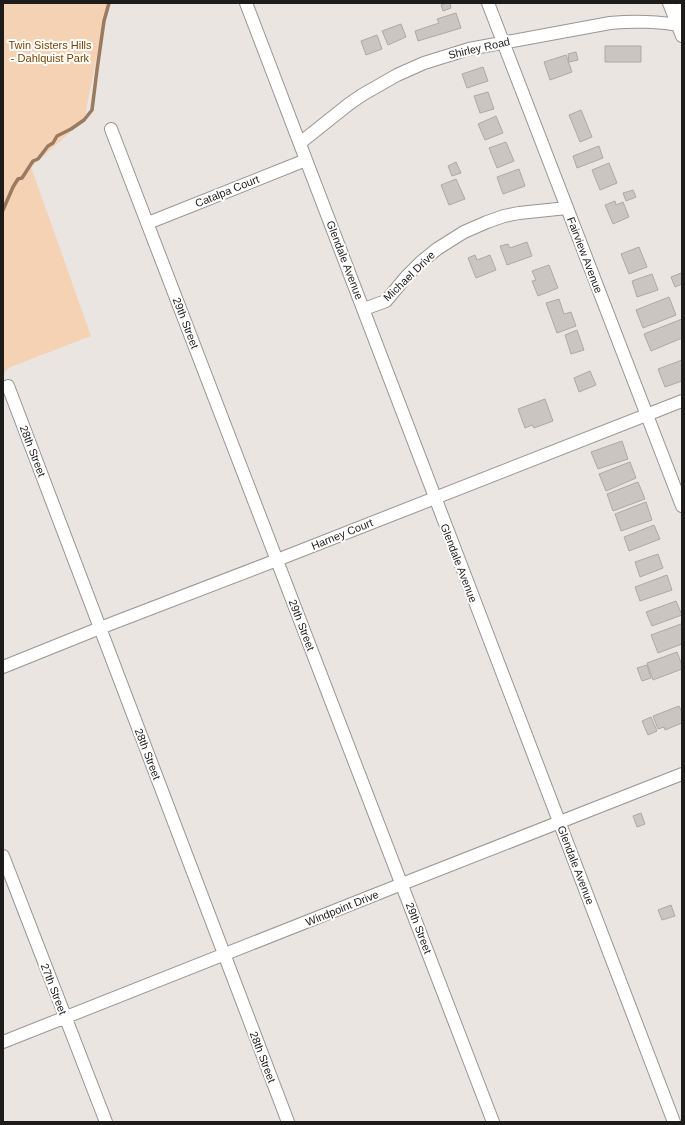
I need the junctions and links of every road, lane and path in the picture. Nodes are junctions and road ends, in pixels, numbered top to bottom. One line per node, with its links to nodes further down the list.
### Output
1 (246, 3): 8 (street, Glendale Avenue)
2 (488, 3): 6 (street, Fairview Avenue)
3 (669, 3): 5 (street)
4 (682, 6): 5 (street)
5 (681, 29): 6 (street, Shirley Road)
6 (503, 42): 8 (street, Shirley Road); 10 (street, Fairview Avenue)
7 (111, 129): 11 (street, 29th Street)
8 (300, 143): 9 (street, Glendale Avenue)
9 (306, 160): 11 (street, Catalpa Court); 12 (street, Glendale Avenue)
10 (567, 208): 12 (street, Michael Drive); 15 (street, Fairview Avenue)
11 (148, 223): 18 (street, 29th Street)
12 (364, 309): 16 (street, Glendale Avenue)
13 (8, 386): 19 (street, 28th Street)
14 (682, 401): 15 (street, Harney Court)
15 (647, 414): 16 (street, Harney Court); 17 (street, Fairview Avenue)
16 (434, 497): 18 (street, Harney Court); 22 (street, Glendale Avenue)
17 (682, 506)
18 (277, 560): 19 (street, Harney Court); 24 (street, 29th Street)
19 (100, 628): 20 (street, Harney Court); 25 (street, 28th Street)
20 (3, 667)
21 (682, 774): 22 (street, Windpoint Drive)
22 (559, 822): 24 (street, Windpoint Drive); 31 (street, Glendale Avenue)
23 (3, 856): 26 (street, 27th Street)
24 (402, 884): 25 (street, Windpoint Drive); 30 (street, 29th Street)
25 (225, 955): 26 (street, Windpoint Drive); 29 (street, 28th Street)
26 (66, 1018): 27 (street, Windpoint Drive); 28 (street, 27th Street)
27 (3, 1042)
28 (106, 1122)
29 (288, 1122)
30 (494, 1122)
31 (674, 1122)

